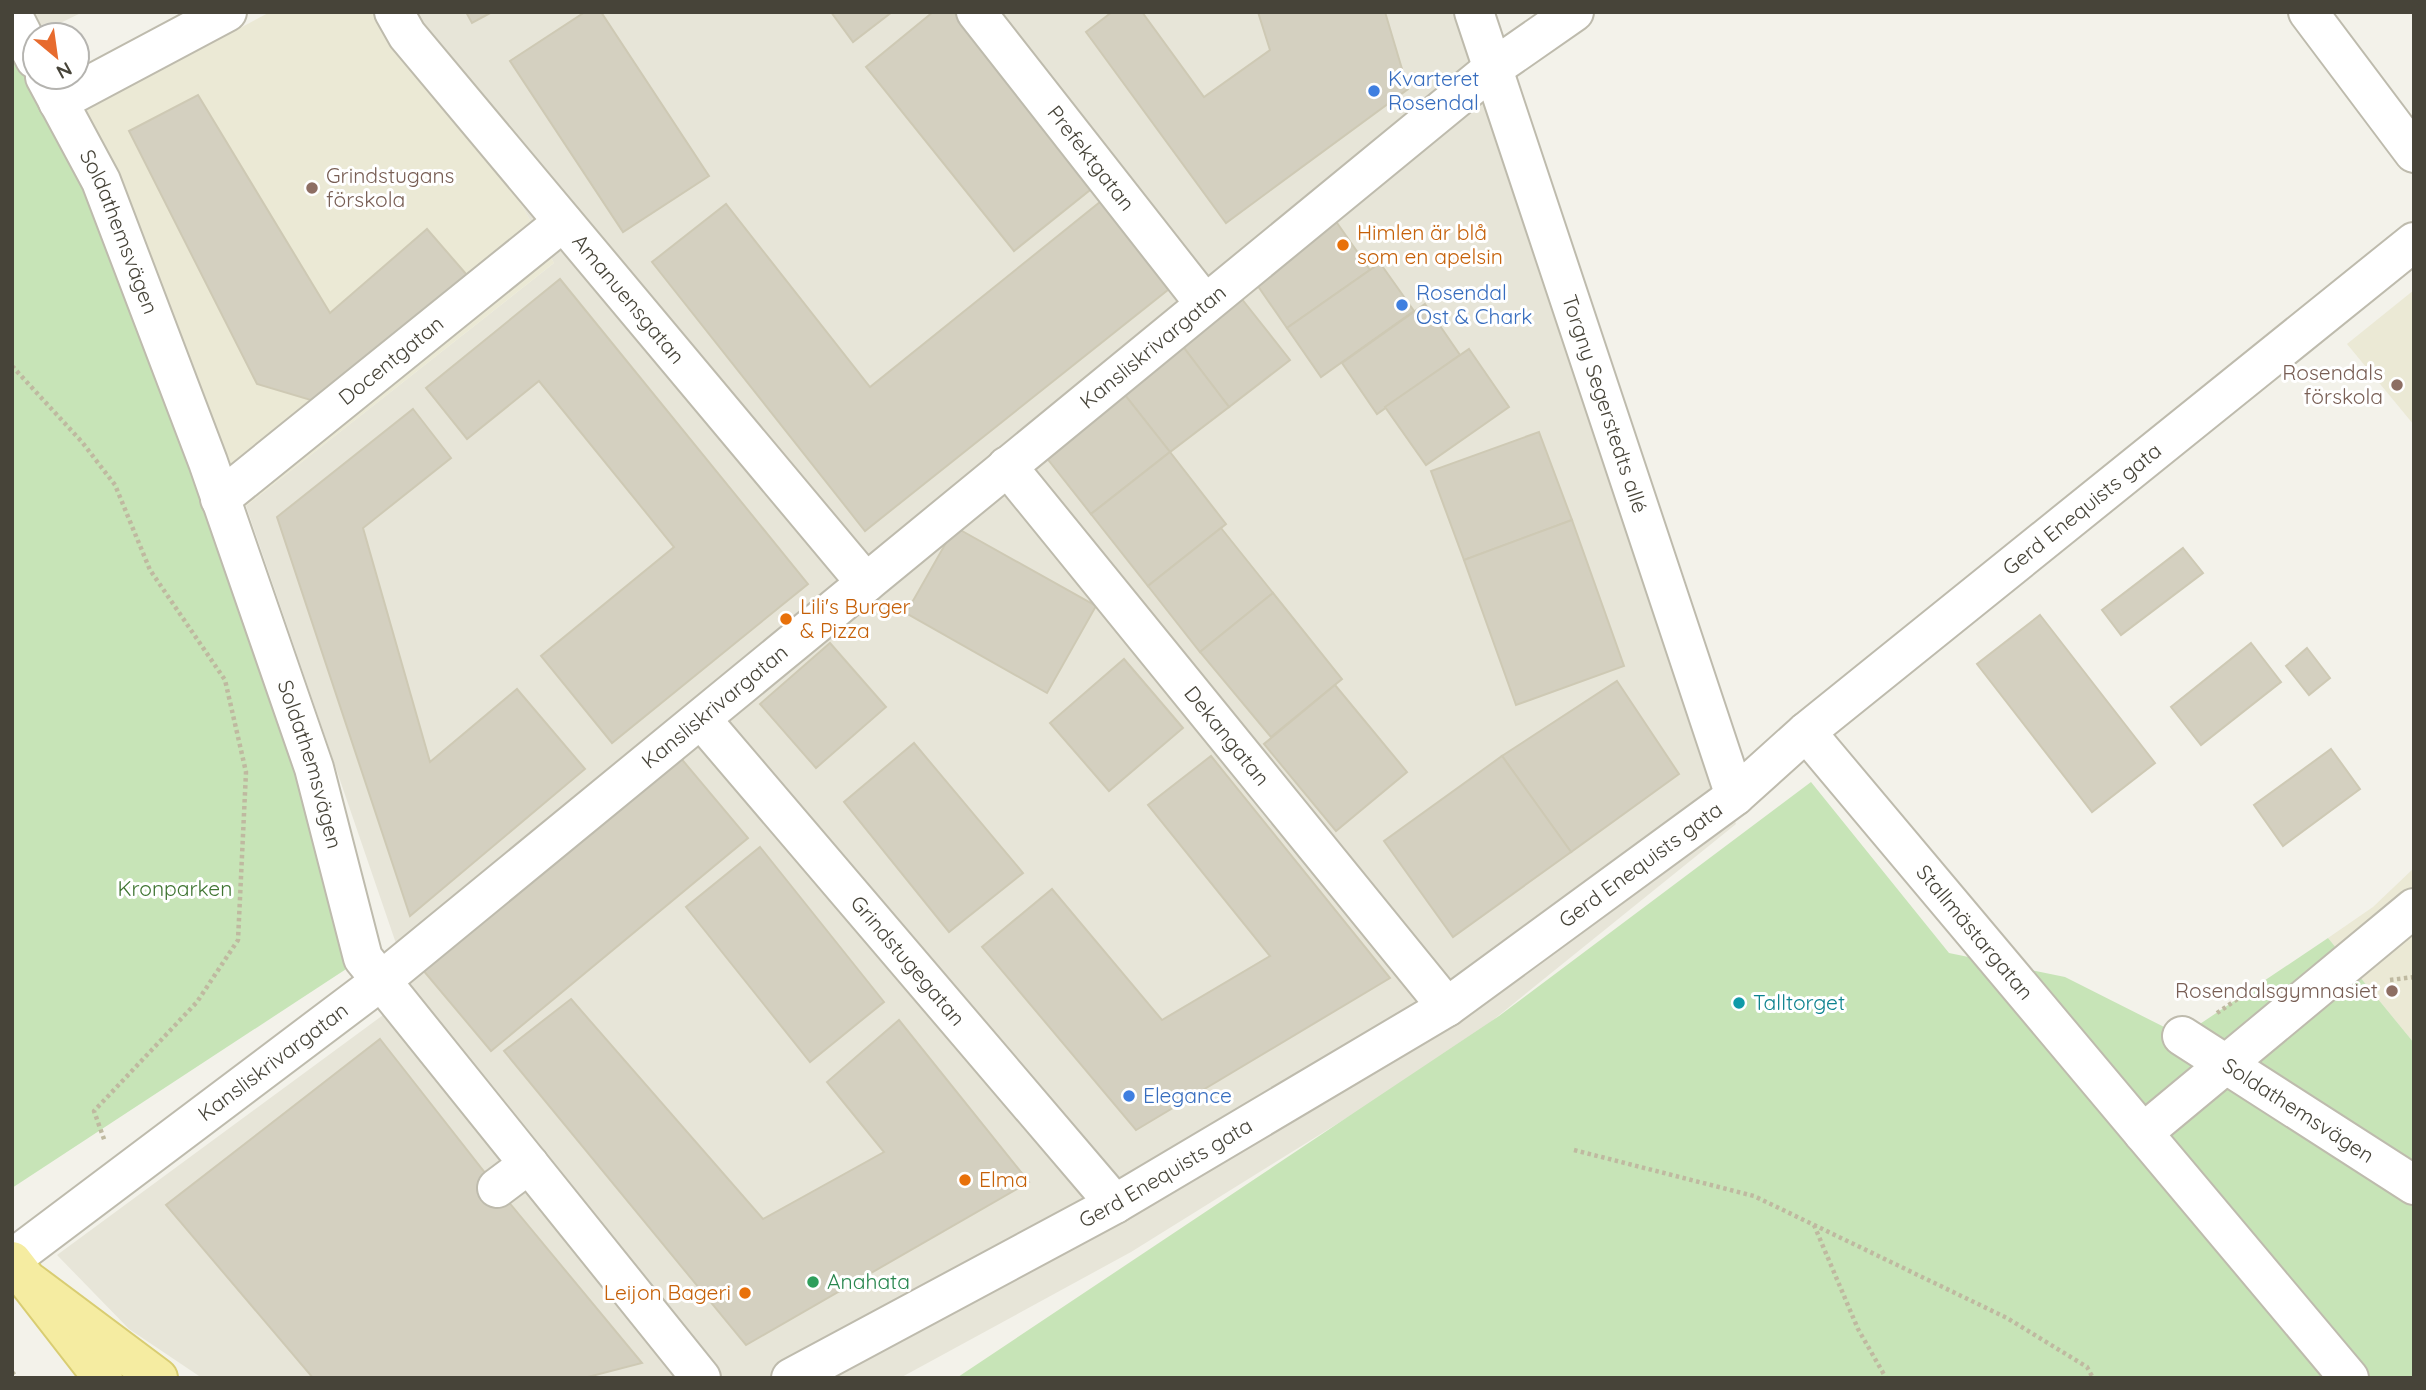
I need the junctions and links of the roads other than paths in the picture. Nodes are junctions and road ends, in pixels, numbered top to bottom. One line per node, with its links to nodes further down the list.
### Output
1 (227, 12): 10 (street)
2 (394, 12): 13 (street, Amanuensgatan)
3 (976, 12): 15 (street, Prefektgatan)
4 (1474, 12): 9 (street, Torgny Segerstedts allé)
5 (1574, 12): 9 (street, Kansliskrivargatan)
6 (2308, 12): 12 (street)
7 (12, 14): 8 (street)
8 (21, 32)
9 (1492, 69): 15 (street, Kansliskrivargatan); 21 (street, Torgny Segerstedts allé)
10 (91, 72)
11 (52, 91): 17 (street, Soldathemsvägen)
12 (2414, 153)
13 (563, 222): 17 (street, Docentgatan); 18 (street, Amanuensgatan)
14 (2414, 242): 20 (street, Gerd Enequists gata)
15 (1205, 304): 16 (street, Kansliskrivargatan)
16 (1007, 466): 18 (street, Kansliskrivargatan); 24 (street, Dekangatan)
17 (220, 499): 23 (street, Soldathemsvägen)
18 (866, 583): 19 (street, Kansliskrivargatan)
19 (701, 719): 23 (street, Kansliskrivargatan); 31 (street, Grindstugegatan)
20 (1806, 732): 21 (street, Gerd Enequists gata); 27 (street, Stallmästargatan)
21 (1735, 796): 24 (street, Gerd Enequists gata)
22 (2414, 908): 26 (street)
23 (381, 981): 28 (street, Soldathemsvägen); 32 (street, Kansliskrivargatan)
24 (1447, 1007): 31 (street, Gerd Enequists gata)
25 (2182, 1036): 26 (street, Soldathemsvägen)
26 (2225, 1065): 27 (street); 29 (street, Soldathemsvägen)
27 (2143, 1133): 37 (street, Stallmästargatan)
28 (529, 1164): 30 (street); 35 (street, Soldathemsvägen)
29 (2414, 1185)
30 (497, 1188)
31 (1115, 1203): 36 (street, Gerd Enequists gata)
32 (18, 1268): 33 (main road); 34 (main road)
33 (103, 1378)
34 (158, 1378)
35 (701, 1378)
36 (791, 1378)
37 (2349, 1378)

